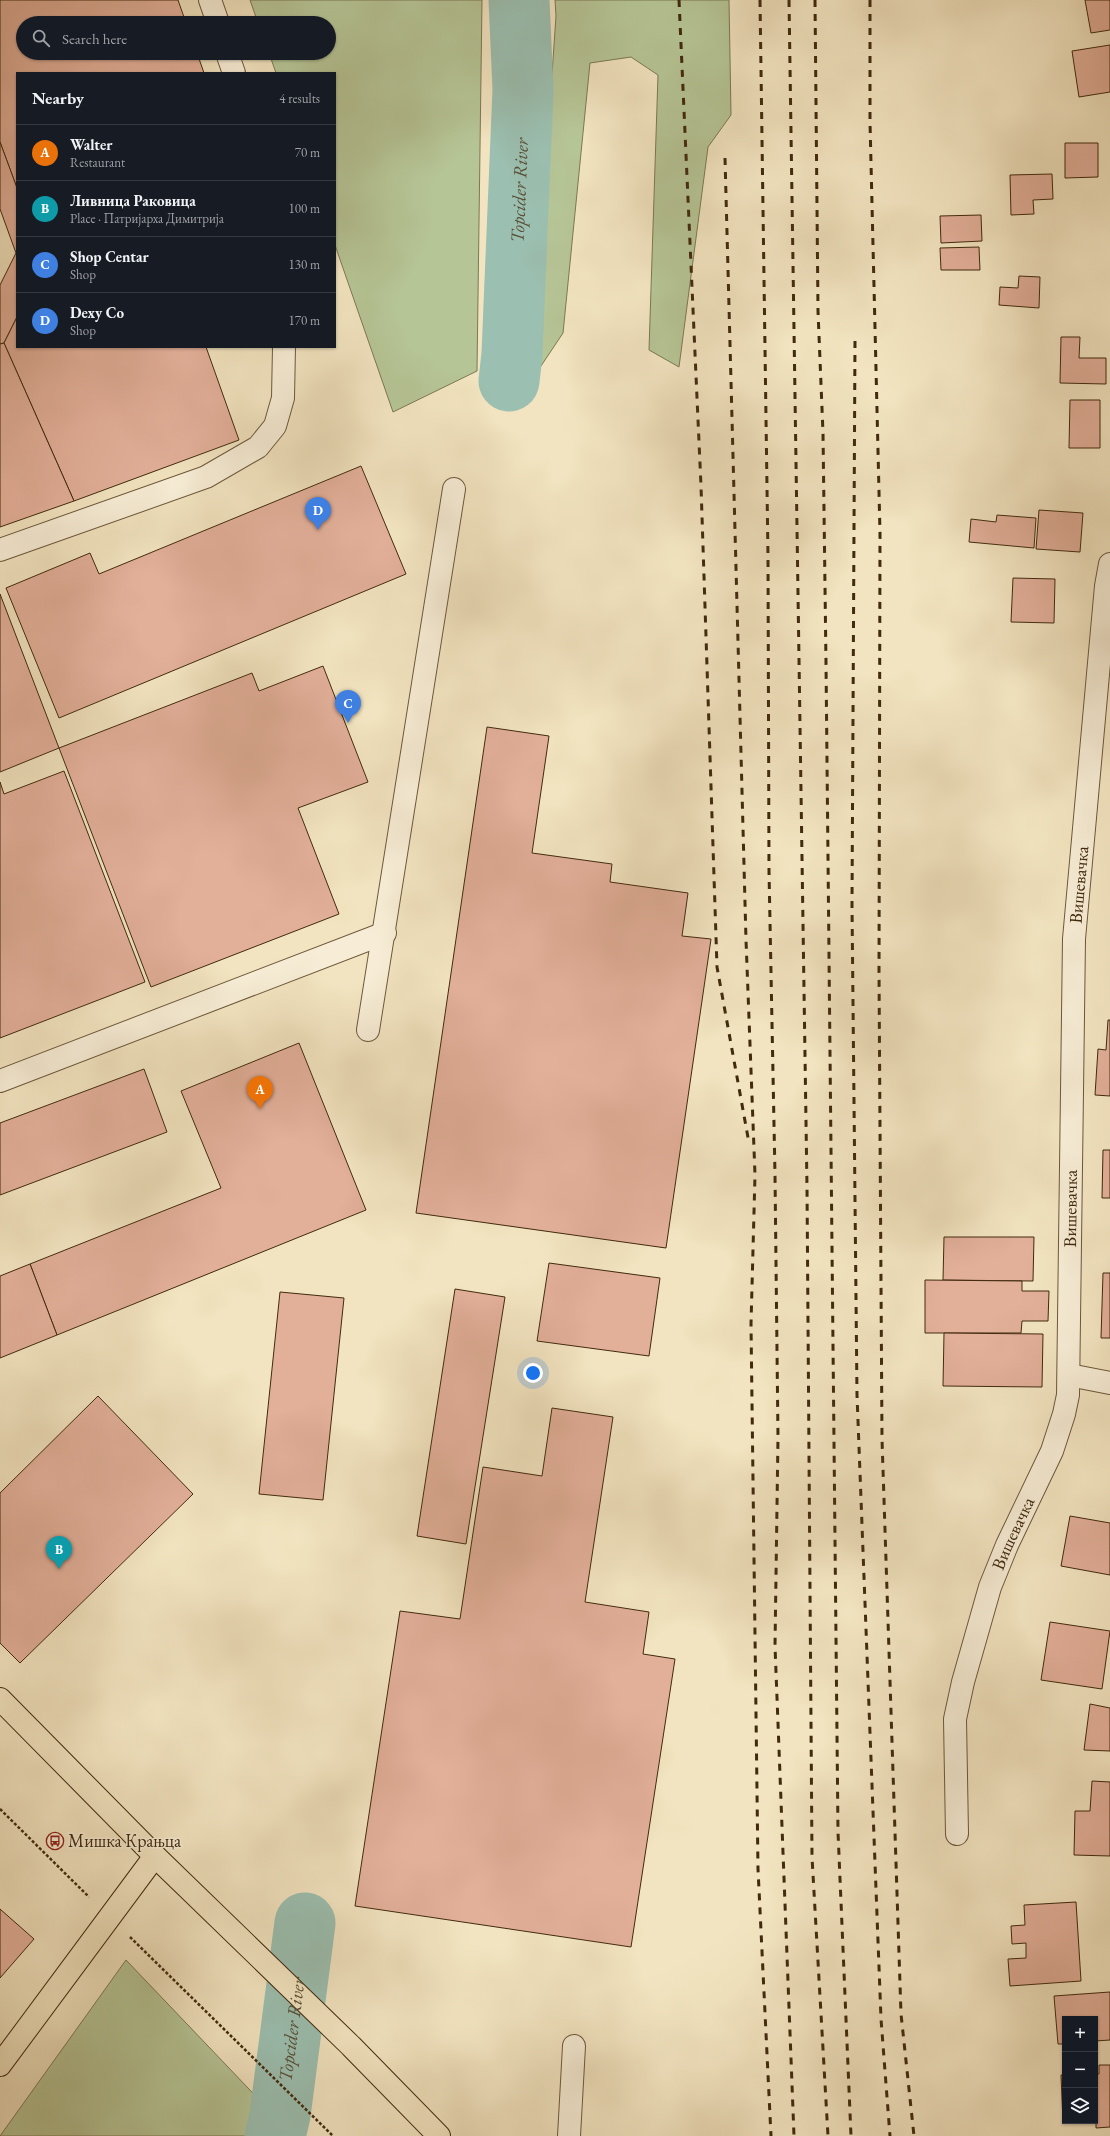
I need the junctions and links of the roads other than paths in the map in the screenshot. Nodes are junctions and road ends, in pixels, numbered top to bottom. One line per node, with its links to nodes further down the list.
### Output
1 (210, 0): 2 (street)
2 (216, 16)
3 (229, 60): 4 (street)
4 (234, 72)
5 (284, 348): 7 (street)
6 (454, 489): 9 (street)
7 (0, 550)
8 (1110, 564): 12 (street, Вишевачка)
9 (384, 933): 10 (street); 11 (street)
10 (368, 1030)
11 (0, 1081)
12 (1069, 1375): 13 (street); 15 (street, Вишевачка)
13 (1110, 1383)
14 (0, 1699): 16 (main road)
15 (957, 1834)
16 (155, 1856): 18 (main road); 19 (main road)
17 (574, 2046): 20 (street)
18 (0, 2065)
19 (439, 2136)
20 (569, 2136)

